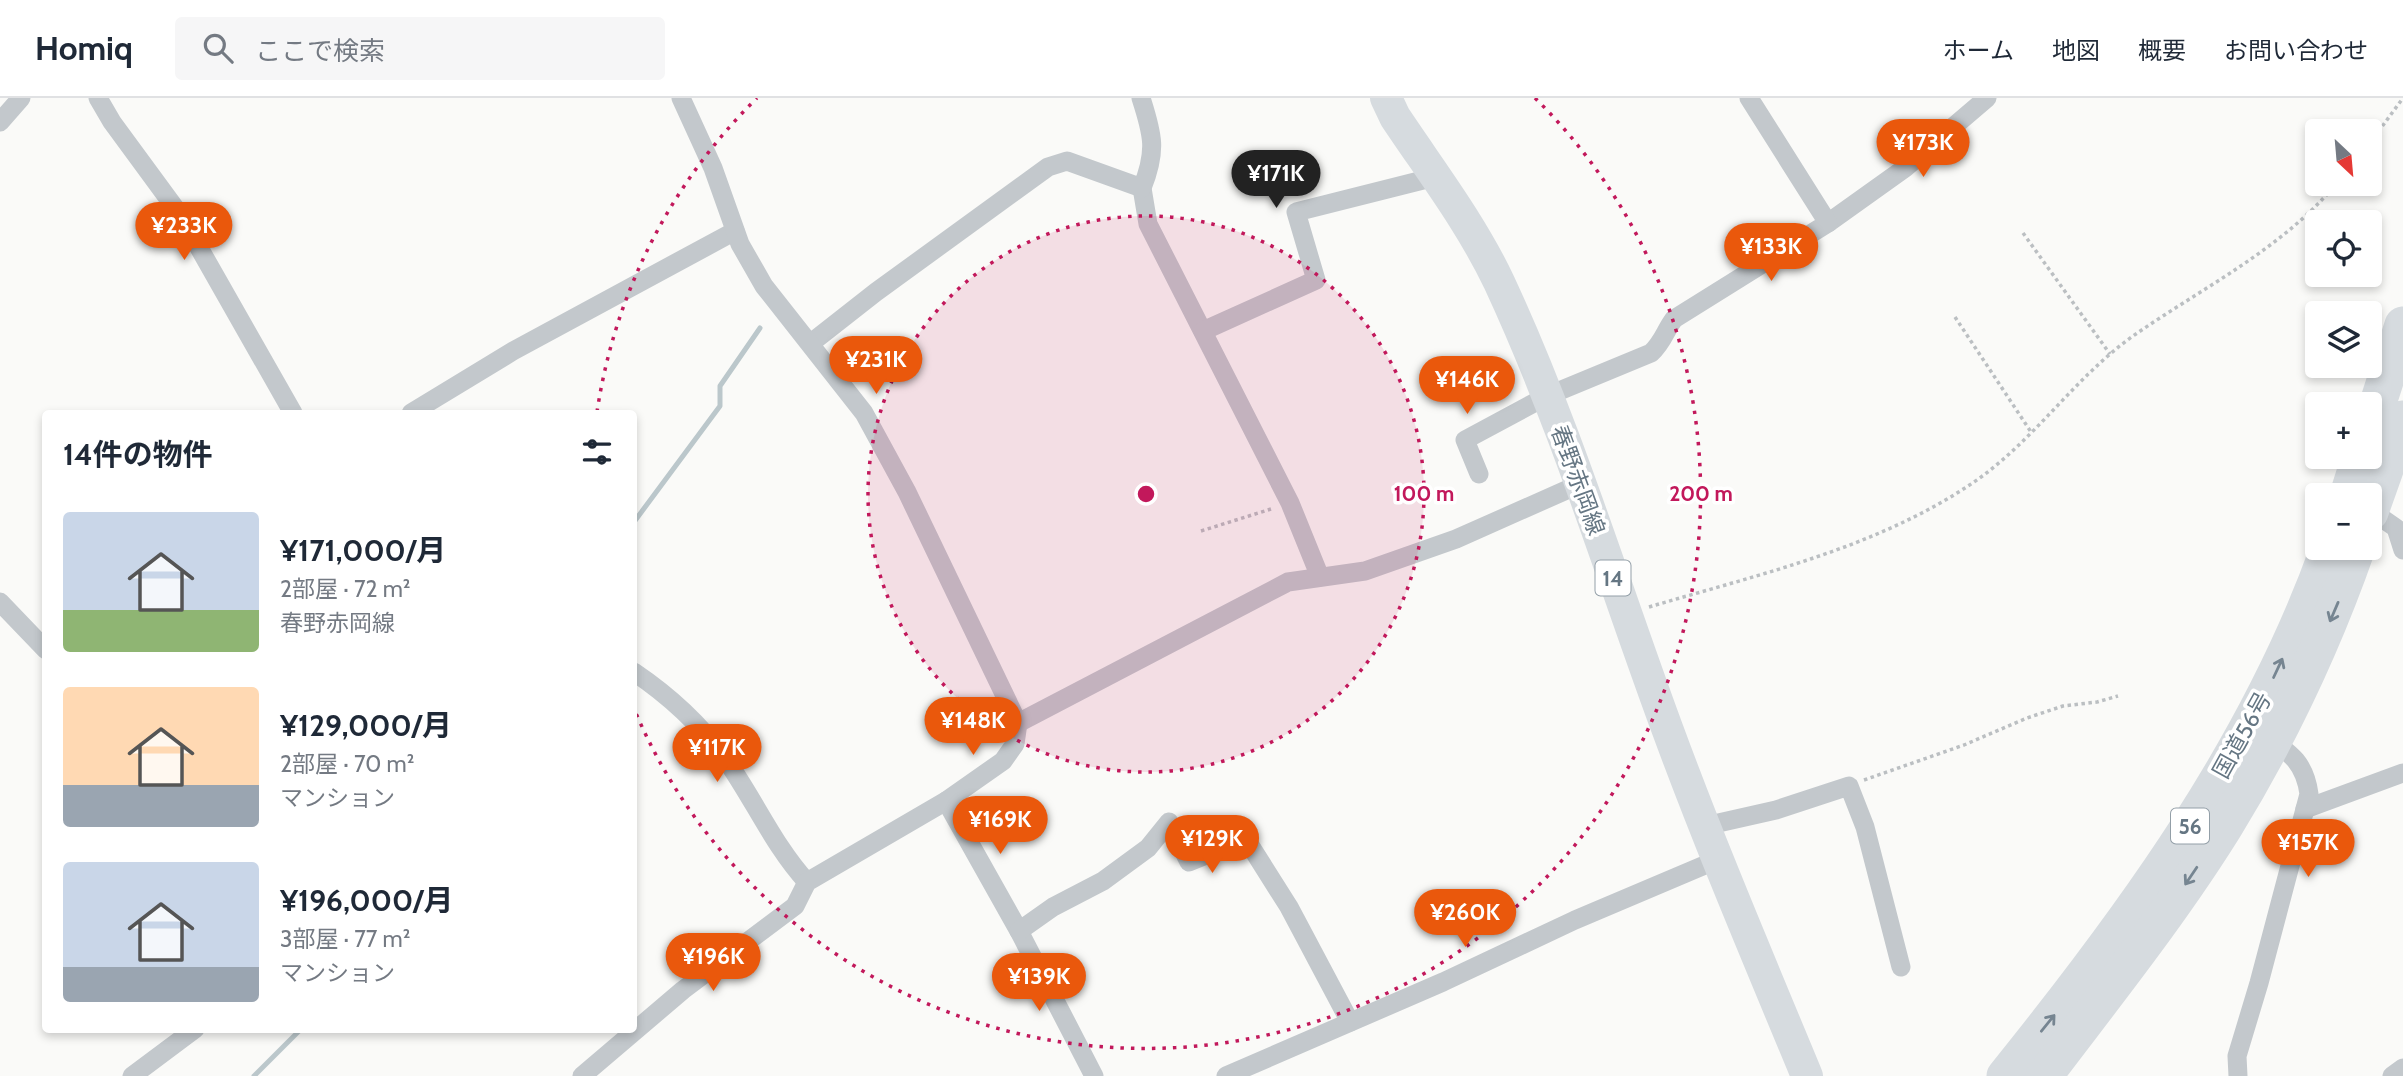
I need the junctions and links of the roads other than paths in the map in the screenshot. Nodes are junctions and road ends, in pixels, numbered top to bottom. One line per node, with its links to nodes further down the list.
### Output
1 (21, 98): 8 (street)
2 (98, 98): 18 (street)
3 (681, 98): 12 (street)
4 (1141, 98): 10 (street)
5 (1386, 98): 9 (main road, 春野赤岡線 / 14)
6 (1749, 98): 11 (street)
7 (1987, 98): 11 (street)
8 (0, 122)
9 (1435, 177): 14 (street); 17 (main road, 春野赤岡線 / 14)
10 (1142, 188): 14 (street); 15 (street)
11 (1828, 223): 17 (street)
12 (735, 231): 15 (street); 19 (street)
13 (2403, 325): 16 (highway)
14 (1203, 331): 28 (street)
15 (811, 343): 32 (street)
16 (2382, 392)
17 (1547, 396): 21 (street); 23 (main road, 春野赤岡線 / 14)
18 (291, 410)
19 (416, 410)
20 (2403, 419): 22 (highway)
21 (1479, 474)
22 (2380, 483)
23 (1580, 484): 28 (street); 37 (main road, 春野赤岡線 / 14)
24 (2382, 519): 25 (street)
25 (2403, 550)
26 (2325, 560): 33 (highway, 国道56号 / 56, one-way to 26)
27 (2353, 560): 33 (highway, 国道56号 / 56, one-way to 33)
28 (1320, 577): 32 (street)
29 (0, 603): 30 (street)
30 (42, 646)
31 (637, 675): 39 (street)
32 (1018, 723): 35 (street)
33 (2261, 734): 36 (street); 52 (highway, 国道56号 / 56, one-way to 33); 53 (highway, 国道56号 / 56, one-way to 53)
34 (2403, 773): 36 (street)
35 (946, 801): 39 (street); 40 (street)
36 (2305, 809): 54 (street)
37 (1705, 826): 38 (main road, 春野赤岡線 / 14); 41 (street)
38 (1719, 859): 42 (street); 51 (main road, 春野赤岡線 / 14)
39 (807, 883): 43 (street)
40 (1019, 931): 42 (street); 49 (street)
41 (1901, 967)
42 (1350, 1022): 50 (street)
43 (637, 1029)
44 (190, 1033): 47 (street)
45 (632, 1033): 48 (street)
46 (2403, 1068): 55 (street)
47 (132, 1076)
48 (582, 1076)
49 (1094, 1076)
50 (1226, 1076)
51 (1807, 1076)
52 (2005, 1076)
53 (2045, 1076)
54 (2238, 1076)
55 (2392, 1076)

